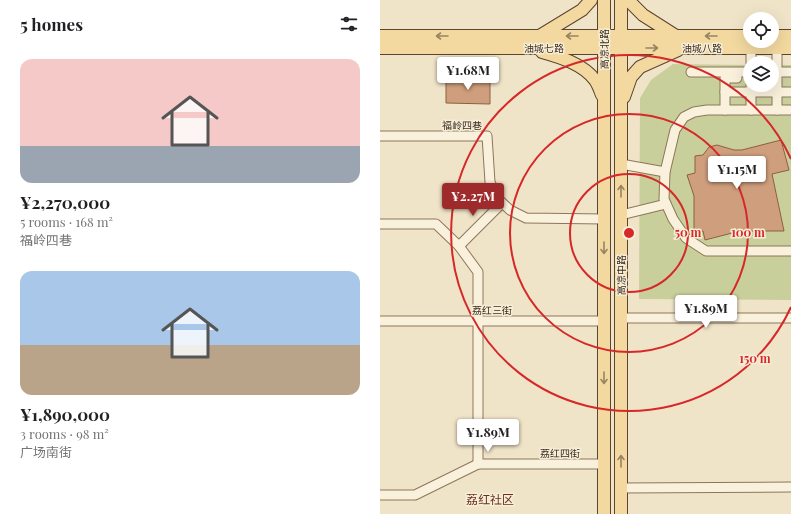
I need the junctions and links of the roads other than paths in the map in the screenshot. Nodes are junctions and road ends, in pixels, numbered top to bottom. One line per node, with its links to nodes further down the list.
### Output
1 (591, 0): 6 (main road)
2 (604, 0): 7 (main road, 高凉北路)
3 (621, 0): 7 (main road, 高凉北路)
4 (628, 0): 8 (main road)
5 (380, 36): 6 (main road, 油城七路, one-way to 5)
6 (540, 36): 7 (main road, 油城七路, one-way to 6)
7 (612, 36): 8 (main road, 油城八路); 14 (main road, 高凉北路); 14 (main road, 高凉中路)
8 (676, 36): 9 (main road, 油城八路, one-way to 8)
9 (743, 36)
10 (779, 36): 11 (main road)
11 (791, 36)
12 (380, 48): 13 (main road, 油城七路)
13 (530, 48): 14 (main road, 油城七路); 36 (main road)
14 (613, 48): 15 (main road, 油城八路, one-way to 15); 36 (main road, 高凉北路); 37 (main road, 高凉中路)
15 (681, 48): 16 (main road, 油城八路); 37 (main road)
16 (743, 48)
17 (751, 48): 21 (street)
18 (777, 48): 22 (street)
19 (779, 48): 20 (main road, 油城八路)
20 (791, 48)
21 (751, 56)
22 (776, 56)
23 (691, 72): 24 (street)
24 (743, 72)
25 (791, 72): 26 (street)
26 (779, 74)
27 (779, 76): 29 (street)
28 (743, 78): 31 (street)
29 (791, 78)
30 (743, 89): 31 (street)
31 (725, 92): 38 (street)
32 (751, 92): 39 (street)
33 (777, 92): 40 (street)
34 (779, 92): 35 (street)
35 (791, 92)
36 (604, 97): 43 (main road, 高凉中路)
37 (621, 103): 44 (main road, 高凉中路)
38 (725, 110): 39 (street); 46 (street)
39 (751, 110): 40 (street)
40 (777, 110): 41 (street)
41 (791, 110)
42 (380, 136): 47 (street, 福岭四巷)
43 (604, 148): 44 (main road); 50 (main road, 高凉中路)
44 (621, 148): 45 (main road, 高凉中路)
45 (621, 164): 46 (street); 49 (main road, 高凉中路, one-way to 45)
46 (665, 172): 48 (street)
47 (502, 203): 50 (street, 福岭四巷); 52 (street)
48 (666, 204): 49 (street); 53 (street)
49 (621, 215): 54 (main road, 高凉中路)
50 (604, 219): 58 (main road, 高凉中路, one-way to 58)
51 (380, 224): 52 (street)
52 (459, 246): 57 (street)
53 (791, 251)
54 (621, 318): 55 (street); 62 (main road, 高凉中路, one-way to 54)
55 (791, 318)
56 (380, 321): 57 (street, 荔红三街)
57 (478, 321): 58 (street, 荔红三街); 59 (street)
58 (604, 321): 60 (main road, 高凉中路, one-way to 60)
59 (478, 464): 60 (street, 荔红四街); 63 (street, 荔红四街)
60 (604, 464): 64 (main road, 高凉中路)
61 (791, 487): 62 (street)
62 (621, 488): 65 (main road, 高凉中路)
63 (380, 495)
64 (604, 513): 65 (main road)
65 (621, 513)

